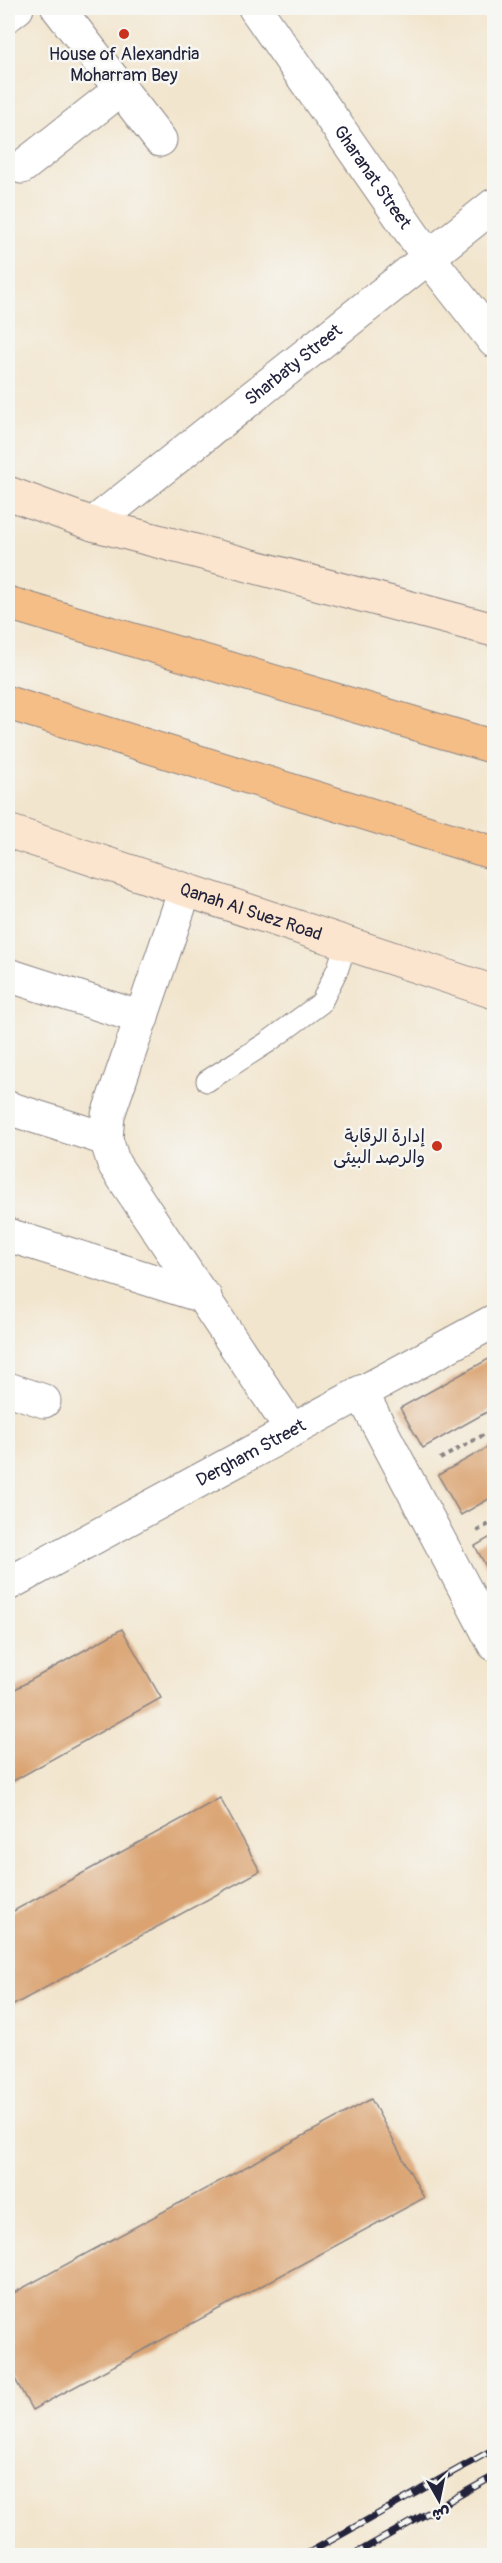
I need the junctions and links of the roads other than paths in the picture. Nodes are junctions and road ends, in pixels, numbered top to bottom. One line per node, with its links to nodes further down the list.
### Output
1 (17, 8): 4 (street)
2 (58, 8): 5 (street)
3 (255, 8): 9 (street, Gharanat Street)
4 (8, 15)
5 (120, 89): 6 (street); 7 (street)
6 (160, 140)
7 (22, 167)
8 (495, 205): 9 (street, Sharbaty Street)
9 (429, 258): 10 (street, Gharanat Street); 12 (street, Sharbaty Street)
10 (495, 341)
11 (8, 493): 12 (street)
12 (93, 524): 14 (street)
13 (8, 603): 16 (highway)
14 (495, 630)
15 (8, 703): 18 (highway)
16 (495, 747)
17 (8, 831): 19 (street, Qanah Al Suez Road)
18 (495, 853)
19 (185, 890): 20 (street, Qanah Al Suez Road); 23 (street)
20 (346, 943): 22 (street, Qanah Al Suez Road); 24 (lane)
21 (8, 975): 23 (street)
22 (495, 992)
23 (142, 1018): 26 (street)
24 (207, 1081)
25 (8, 1108): 26 (street)
26 (106, 1139): 28 (street)
27 (8, 1235): 28 (street)
28 (205, 1297): 33 (street)
29 (495, 1321): 31 (street, Dergham Street)
30 (8, 1389): 32 (street)
31 (361, 1392): 33 (street, Dergham Street); 35 (street)
32 (44, 1401)
33 (291, 1429): 34 (street, Dergham Street)
34 (8, 1584)
35 (492, 1633)

